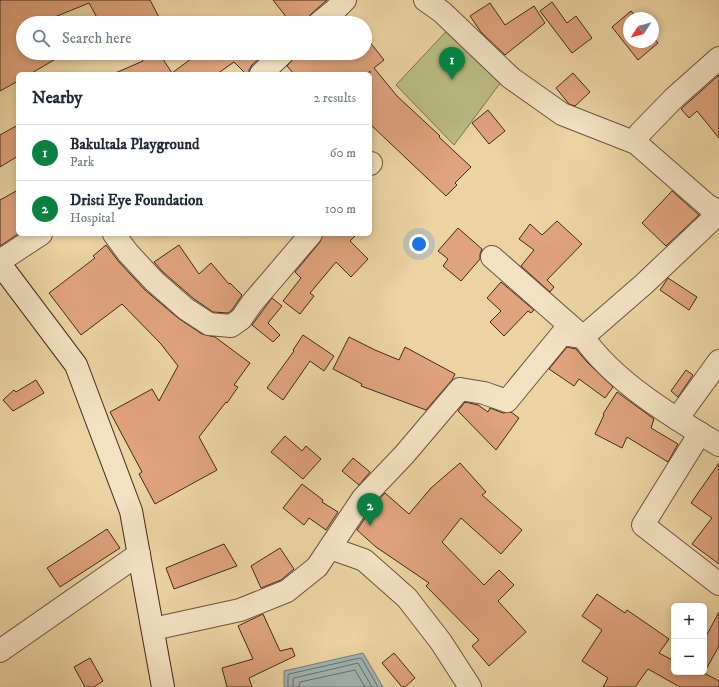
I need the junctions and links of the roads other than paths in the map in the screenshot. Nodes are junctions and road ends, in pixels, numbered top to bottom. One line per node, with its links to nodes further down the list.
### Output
1 (345, 0): 3 (street)
2 (425, 0): 7 (street)
3 (327, 16)
4 (719, 58): 7 (street)
5 (276, 60): 6 (street)
6 (263, 72)
7 (636, 142): 8 (street)
8 (719, 212): 14 (street)
9 (38, 236): 13 (street)
10 (115, 236): 11 (street)
11 (308, 236)
12 (492, 257): 14 (street)
13 (0, 263): 20 (street)
14 (583, 337): 16 (street); 19 (street)
15 (719, 361): 16 (street)
16 (677, 419): 17 (street)
17 (700, 433): 18 (street); 21 (street)
18 (719, 445)
19 (330, 548): 22 (street); 25 (street)
20 (139, 554): 22 (street); 23 (street)
21 (719, 584)
22 (153, 630): 24 (street)
23 (0, 651)
24 (163, 687)
25 (470, 687)

